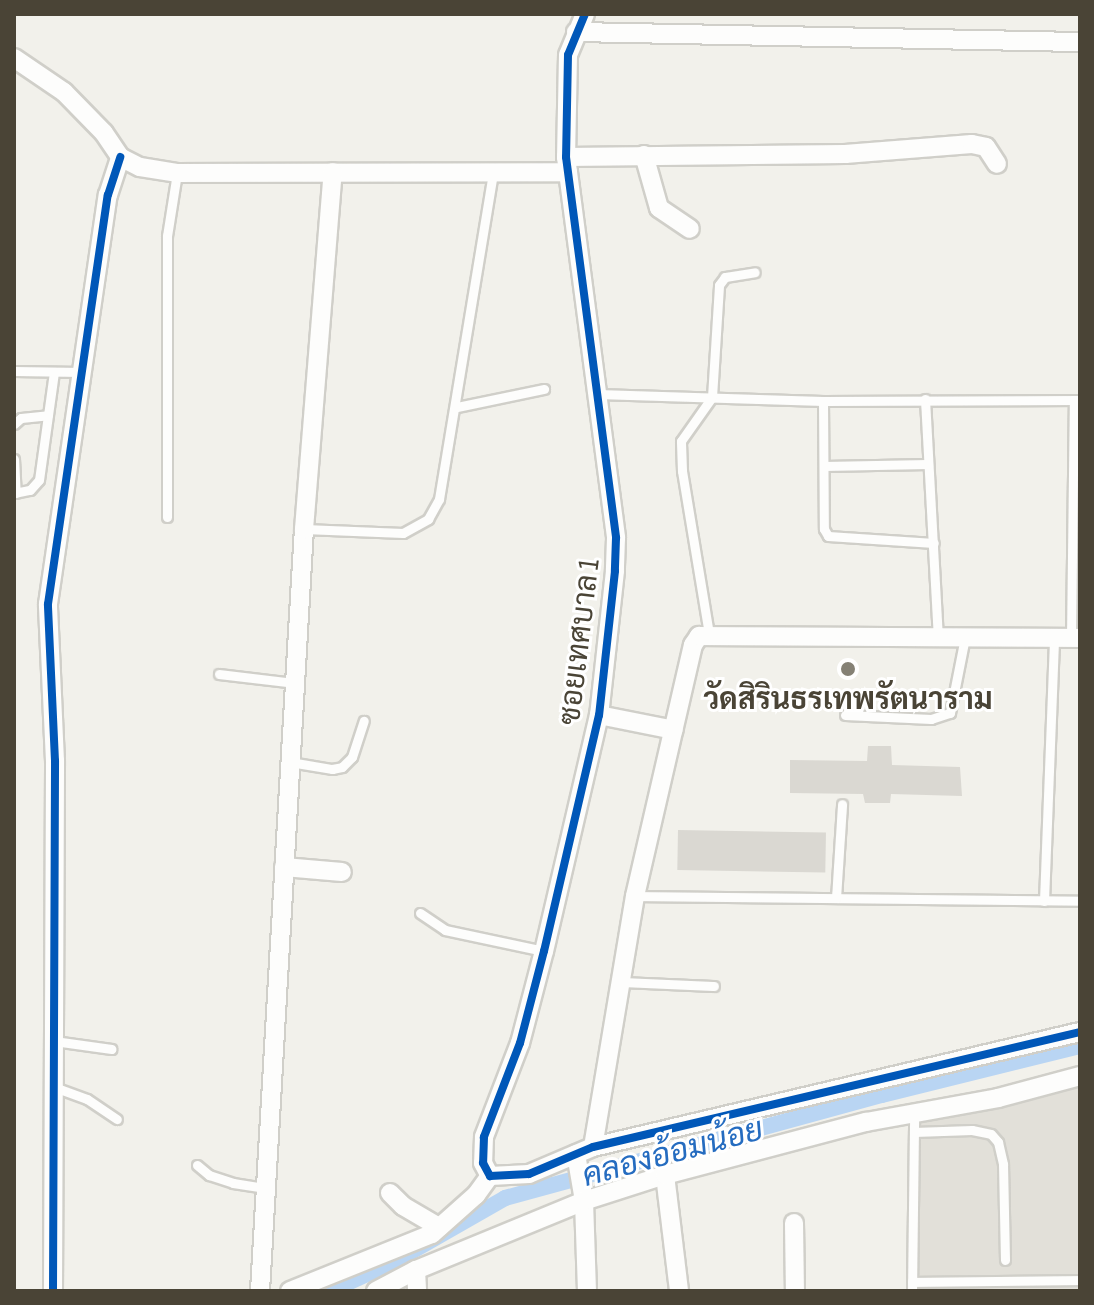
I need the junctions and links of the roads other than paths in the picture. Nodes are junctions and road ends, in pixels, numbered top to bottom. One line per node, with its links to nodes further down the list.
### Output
1 (585, 14): 2 (street, ซอยเทศบาล 1)
2 (576, 32): 3 (street); 7 (street, ซอยเทศบาล 1)
3 (1080, 42)
4 (14, 58): 6 (street)
5 (644, 155): 7 (street); 8 (street); 12 (street)
6 (120, 157): 10 (street); 16 (street)
7 (567, 164): 11 (street); 18 (street, ซอยเทศบาล 1)
8 (997, 164)
9 (333, 172): 10 (street); 11 (street); 32 (street)
10 (177, 173): 31 (lane)
11 (493, 173): 23 (lane)
12 (690, 229)
13 (755, 272): 19 (lane)
14 (14, 371): 15 (lane)
15 (54, 372): 16 (lane); 24 (lane)
16 (81, 372): 58 (street)
17 (544, 389): 23 (lane)
18 (597, 394): 19 (lane); 41 (street, ซอยเทศบาล 1)
19 (712, 397): 22 (lane); 35 (lane)
20 (925, 399): 21 (lane); 22 (lane); 27 (lane)
21 (1077, 400): 29 (lane)
22 (823, 401): 28 (lane)
23 (457, 407): 32 (lane)
24 (48, 415): 25 (lane); 30 (lane)
25 (14, 424)
26 (14, 459): 30 (lane)
27 (928, 464): 28 (lane); 33 (lane)
28 (824, 466): 33 (lane)
29 (1076, 492): 34 (lane)
30 (15, 493)
31 (167, 517)
32 (304, 529): 40 (street)
33 (934, 543): 36 (lane)
34 (1076, 563): 38 (lane)
35 (709, 634): 36 (street); 44 (street)
36 (938, 636): 37 (street)
37 (965, 637): 38 (street); 42 (lane)
38 (1068, 638): 51 (lane)
39 (219, 674): 40 (lane)
40 (295, 683): 45 (street)
41 (599, 715): 44 (street); 54 (street, ซอยเทศบาล 1)
42 (845, 715)
43 (364, 721): 45 (lane)
44 (674, 730): 49 (street)
45 (290, 762): 47 (street)
46 (842, 804): 50 (lane)
47 (284, 867): 48 (street); 68 (street)
48 (342, 872)
49 (635, 896): 50 (lane); 55 (street)
50 (836, 898): 51 (lane)
51 (1044, 901): 52 (lane)
52 (1080, 901)
53 (420, 913): 54 (lane)
54 (544, 951): 67 (street, ซอยเทศบาล 1)
55 (621, 982): 56 (lane); 64 (street)
56 (714, 986)
57 (1080, 1032): 64 (street)
58 (54, 1041): 59 (lane); 61 (street)
59 (111, 1049)
60 (1080, 1076): 63 (street)
61 (54, 1087): 62 (lane); 77 (street)
62 (117, 1119)
63 (914, 1124): 66 (street); 73 (lane); 76 (lane)
64 (582, 1156): 67 (street); 70 (street)
65 (197, 1165): 68 (lane)
66 (665, 1175): 70 (street); 83 (street)
67 (490, 1176): 72 (street)
68 (266, 1188): 78 (street)
69 (390, 1193): 72 (street)
70 (584, 1195): 74 (street); 82 (street)
71 (794, 1223): 84 (street)
72 (439, 1227): 79 (street)
73 (1005, 1260)
74 (416, 1270): 80 (street); 81 (street)
75 (1080, 1280): 76 (lane)
76 (912, 1287)
77 (53, 1291)
78 (260, 1291)
79 (290, 1291)
80 (376, 1291)
81 (417, 1291)
82 (587, 1291)
83 (679, 1291)
84 (795, 1291)

